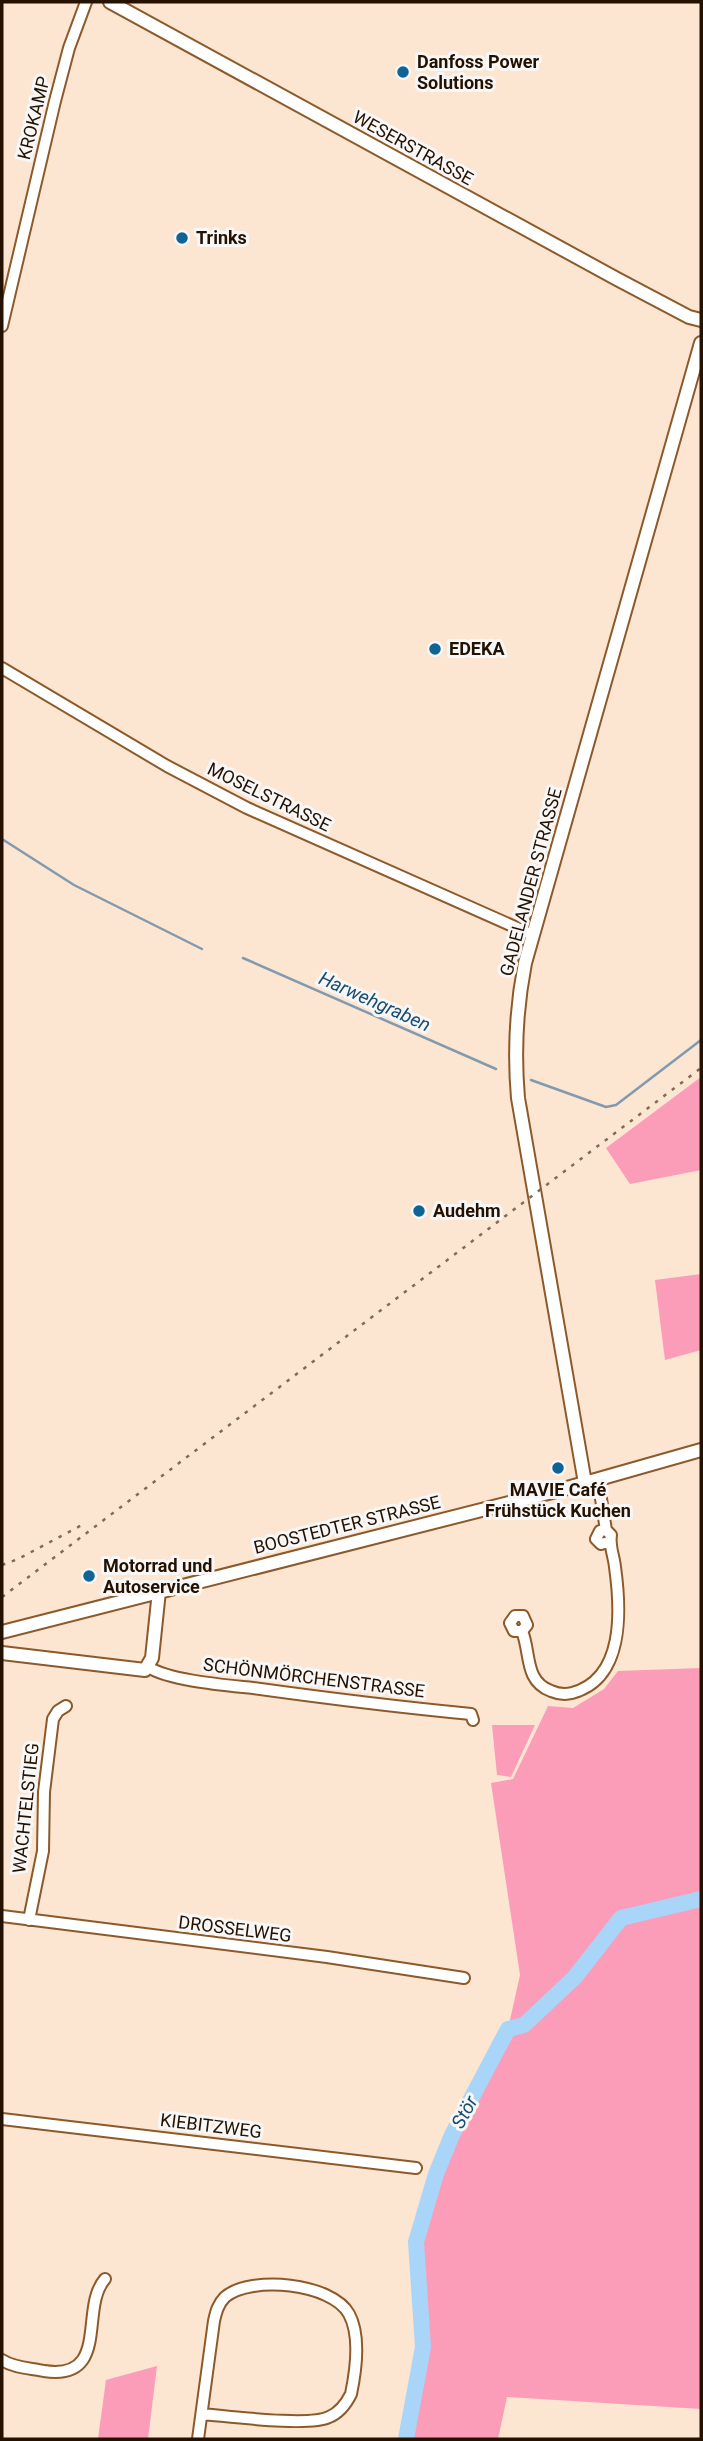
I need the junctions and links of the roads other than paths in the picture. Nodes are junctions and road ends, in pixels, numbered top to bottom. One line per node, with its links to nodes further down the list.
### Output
1 (86, 2): 4 (street, KROKAMP)
2 (110, 2): 3 (street, WESERSTRASSE)
3 (701, 320)
4 (2, 326)
5 (701, 343): 7 (street, GADELANDER STRASSE)
6 (2, 668): 7 (street, MOSELSTRASSE)
7 (533, 935): 9 (street, GADELANDER STRASSE)
8 (701, 1450): 9 (street, BOOSTEDTER STRASSE)
9 (592, 1481): 10 (street, BOOSTEDTER STRASSE); 11 (street)
10 (159, 1591): 12 (street, BOOSTEDTER STRASSE); 14 (street)
11 (522, 1631)
12 (2, 1632)
13 (2, 1653): 14 (street, SCHÖNMÖRCHENSTRASSE)
14 (148, 1667): 16 (street, SCHÖNMÖRCHENSTRASSE)
15 (66, 1706): 18 (street, WACHTELSTIEG)
16 (473, 1720)
17 (2, 1916): 18 (street, DROSSELWEG)
18 (29, 1920): 19 (street, DROSSELWEG)
19 (464, 1978)
20 (2, 2119): 21 (street, KIEBITZWEG)
21 (416, 2168)
22 (105, 2279): 23 (street)
23 (2, 2360)
24 (202, 2414): 24 (street); 25 (street)
25 (198, 2439)

